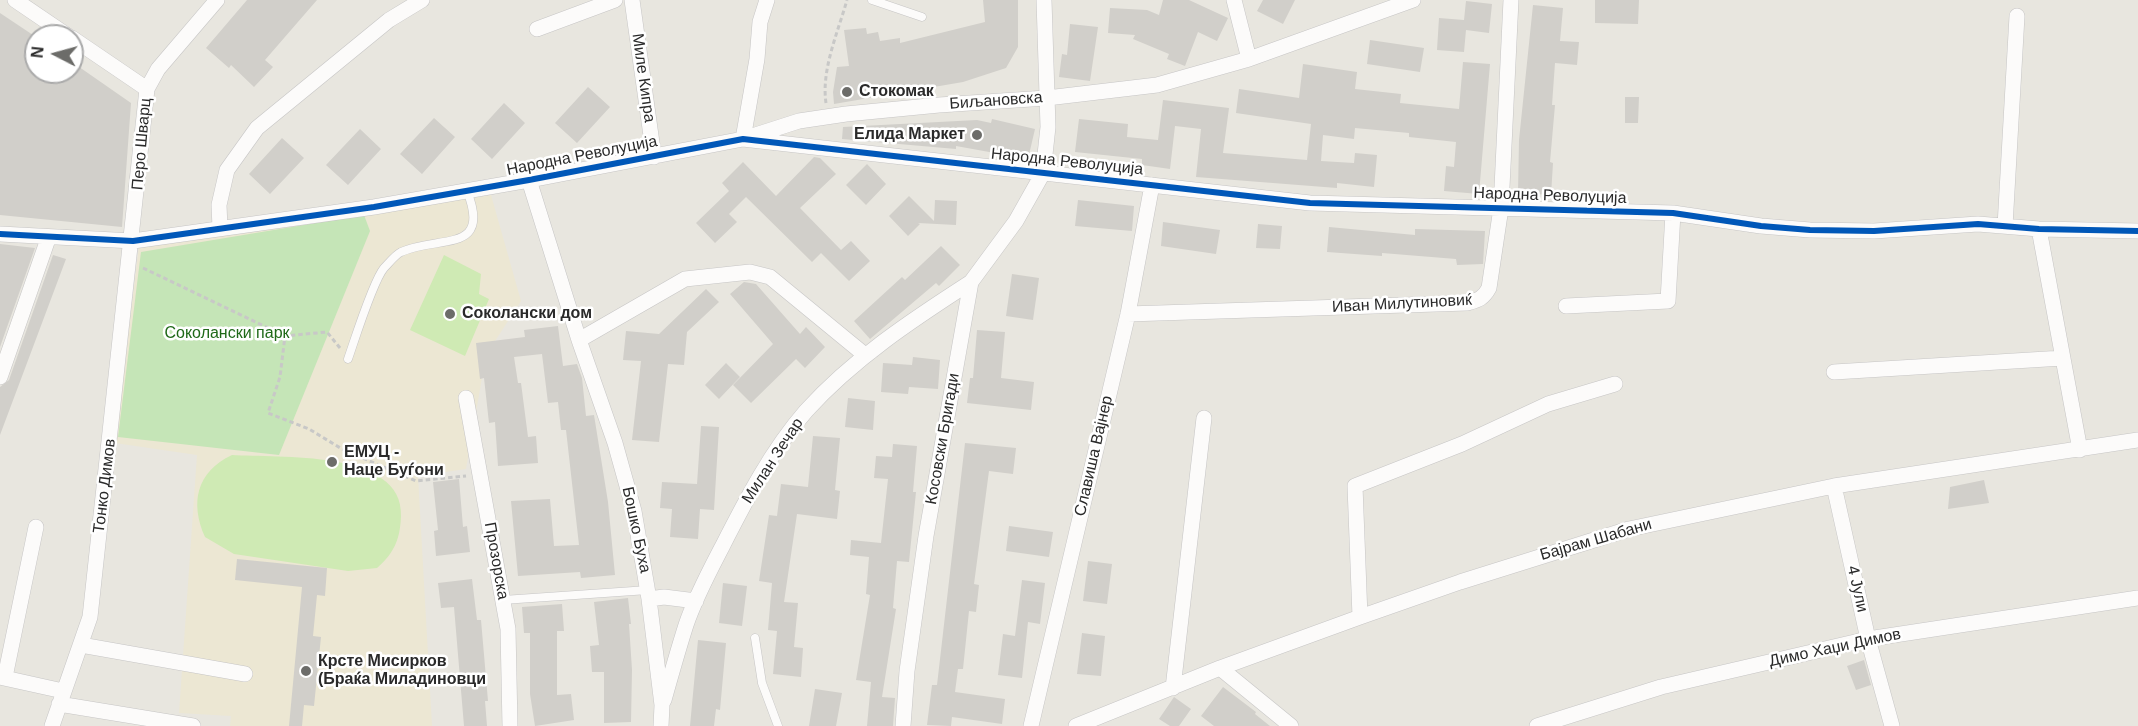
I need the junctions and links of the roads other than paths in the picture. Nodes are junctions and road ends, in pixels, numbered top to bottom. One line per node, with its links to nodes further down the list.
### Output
1 (15, 0): 14 (street)
2 (218, 0): 18 (street, Перо Шварц)
3 (422, 0): 29 (street)
4 (615, 0): 15 (street)
5 (632, 0): 21 (street, Миле Кипра)
6 (767, 0): 20 (street)
7 (872, 0): 13 (lane)
8 (1044, 0): 19 (street)
9 (1234, 0): 17 (street)
10 (1413, 0): 17 (street, Биљановска)
11 (1511, 0): 26 (street, Иван Милутиновиќ)
12 (2017, 16): 28 (street)
13 (922, 17)
14 (51, 24)
15 (537, 29)
16 (84, 46): 18 (street)
17 (1249, 59): 19 (street, Биљановска)
18 (147, 89): 34 (street, Перо Шварц)
19 (1047, 98): 20 (street, Биљановска); 22 (street)
20 (742, 139): 21 (street, Народна Револуција); 22 (street, Народна Револуција)
21 (654, 157): 23 (street, Народна Револуција)
22 (1043, 173): 24 (street, Народна Револуција); 35 (street, Косовски Бригади)
23 (529, 180): 25 (street, Народна Револуција); 38 (street, Бошко Буха)
24 (1152, 185): 26 (street, Народна Револуција); 37 (street, Славиша Вајнер)
25 (467, 191): 29 (street, Народна Револуција); 40 (lane)
26 (1501, 208): 27 (street, Народна Револуција); 37 (street, Иван Милутиновиќ)
27 (1673, 213): 28 (street, Народна Револуција); 36 (street)
28 (2006, 226): 30 (street, Народна Револуција)
29 (220, 228): 34 (street, Народна Револуција)
30 (2039, 229): 31 (street, Народна Револуција); 41 (street)
31 (2138, 231)
32 (0, 234): 33 (street, Народна Револуција)
33 (48, 238): 34 (street, Народна Револуција); 43 (street)
34 (133, 241): 58 (street, Тонко Димов)
35 (971, 282): 39 (street, Милан Зечар); 70 (street, Косовски Бригади)
36 (1566, 306)
37 (1128, 314): 71 (street, Славиша Вајнер)
38 (579, 340): 39 (street); 51 (street, Бошко Буха)
39 (865, 355): 54 (street, Милан Зечар)
40 (348, 358)
41 (2063, 358): 42 (street); 48 (street)
42 (1834, 372)
43 (0, 377)
44 (1615, 384): 55 (street)
45 (466, 398): 53 (street, Прозорска)
46 (1204, 418): 62 (street)
47 (2138, 440): 48 (street, Бајрам Шабани)
48 (2080, 450): 49 (street, Бајрам Шабани)
49 (1834, 486): 55 (street, Бајрам Шабани); 57 (street, 4 Јули)
50 (36, 527): 61 (street)
51 (648, 595): 53 (lane); 54 (street); 64 (street, Бошко Буха)
52 (2138, 598): 57 (street, Димо Хаџи Димов)
53 (503, 600): 67 (street, Прозорска)
54 (696, 601): 64 (street, Милан Зечар)
55 (1360, 617): 59 (street, Бајрам Шабани)
56 (755, 638): 69 (lane)
57 (1868, 639): 74 (street, Димо Хаџи Димов); 75 (street, 4 Јули)
58 (81, 645): 60 (street); 63 (street, Тонко Димов)
59 (1220, 668): 62 (street, Бајрам Шабани); 73 (street)
60 (245, 674)
61 (3, 677): 63 (street)
62 (1173, 688): 72 (street, Бајрам Шабани)
63 (61, 698): 65 (street, Тонко Димов); 66 (street)
64 (662, 705): 68 (street, Бошко Буха)
65 (52, 726)
66 (193, 726)
67 (510, 726)
68 (661, 726)
69 (778, 726)
70 (903, 726)
71 (1031, 726)
72 (1076, 726)
73 (1291, 726)
74 (1537, 726)
75 (1892, 726)

